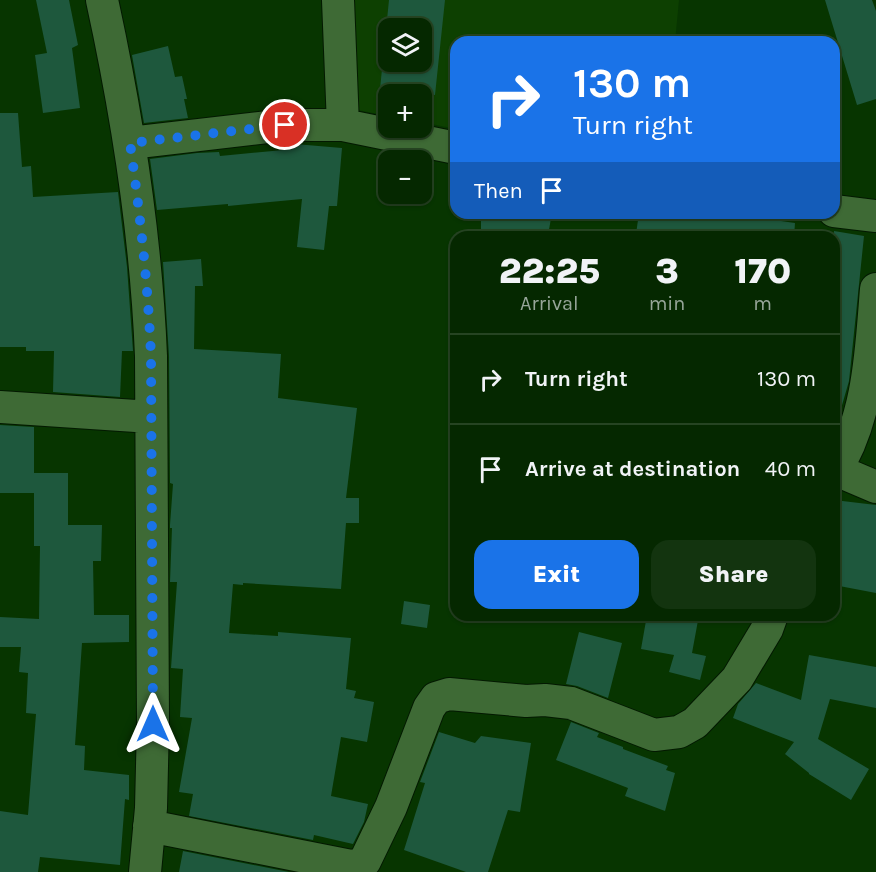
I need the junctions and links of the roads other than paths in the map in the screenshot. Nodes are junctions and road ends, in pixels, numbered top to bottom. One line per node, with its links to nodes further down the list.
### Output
1 (102, 0): 4 (street)
2 (338, 0): 3 (street)
3 (343, 125): 4 (street); 5 (street)
4 (130, 143): 10 (street)
5 (450, 147)
6 (840, 212): 7 (street)
7 (876, 216)
8 (876, 289): 11 (street)
9 (0, 407): 10 (street)
10 (151, 417): 15 (street)
11 (840, 462)
12 (840, 473): 13 (street)
13 (876, 487)
14 (770, 621): 15 (street)
15 (149, 826): 16 (street)
16 (145, 872)

